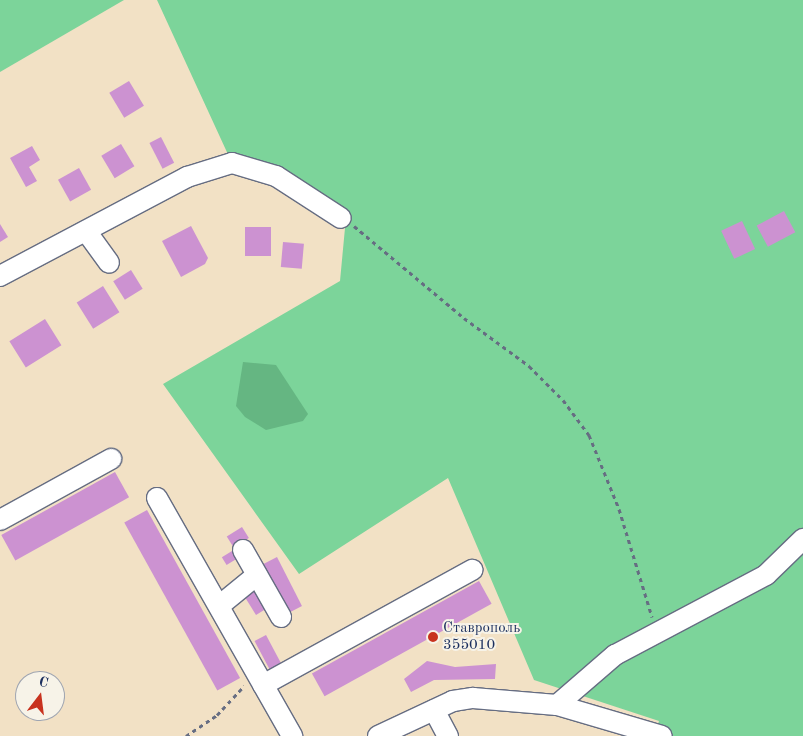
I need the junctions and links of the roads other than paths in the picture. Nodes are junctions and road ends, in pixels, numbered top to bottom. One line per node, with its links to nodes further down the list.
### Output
1 (341, 218): 2 (street)
2 (86, 231): 3 (street); 4 (street)
3 (109, 264)
4 (0, 276)
5 (111, 459): 7 (street)
6 (157, 498): 12 (street)
7 (0, 520)
8 (803, 539): 15 (street)
9 (243, 550): 11 (street)
10 (472, 570): 14 (street)
11 (257, 575): 12 (street); 13 (street)
12 (219, 606): 14 (street)
13 (280, 617)
14 (260, 679): 17 (street)
15 (557, 705): 16 (street); 20 (street)
16 (434, 710): 18 (street); 19 (street)
17 (292, 736)
18 (378, 736)
19 (448, 736)
20 (662, 736)

